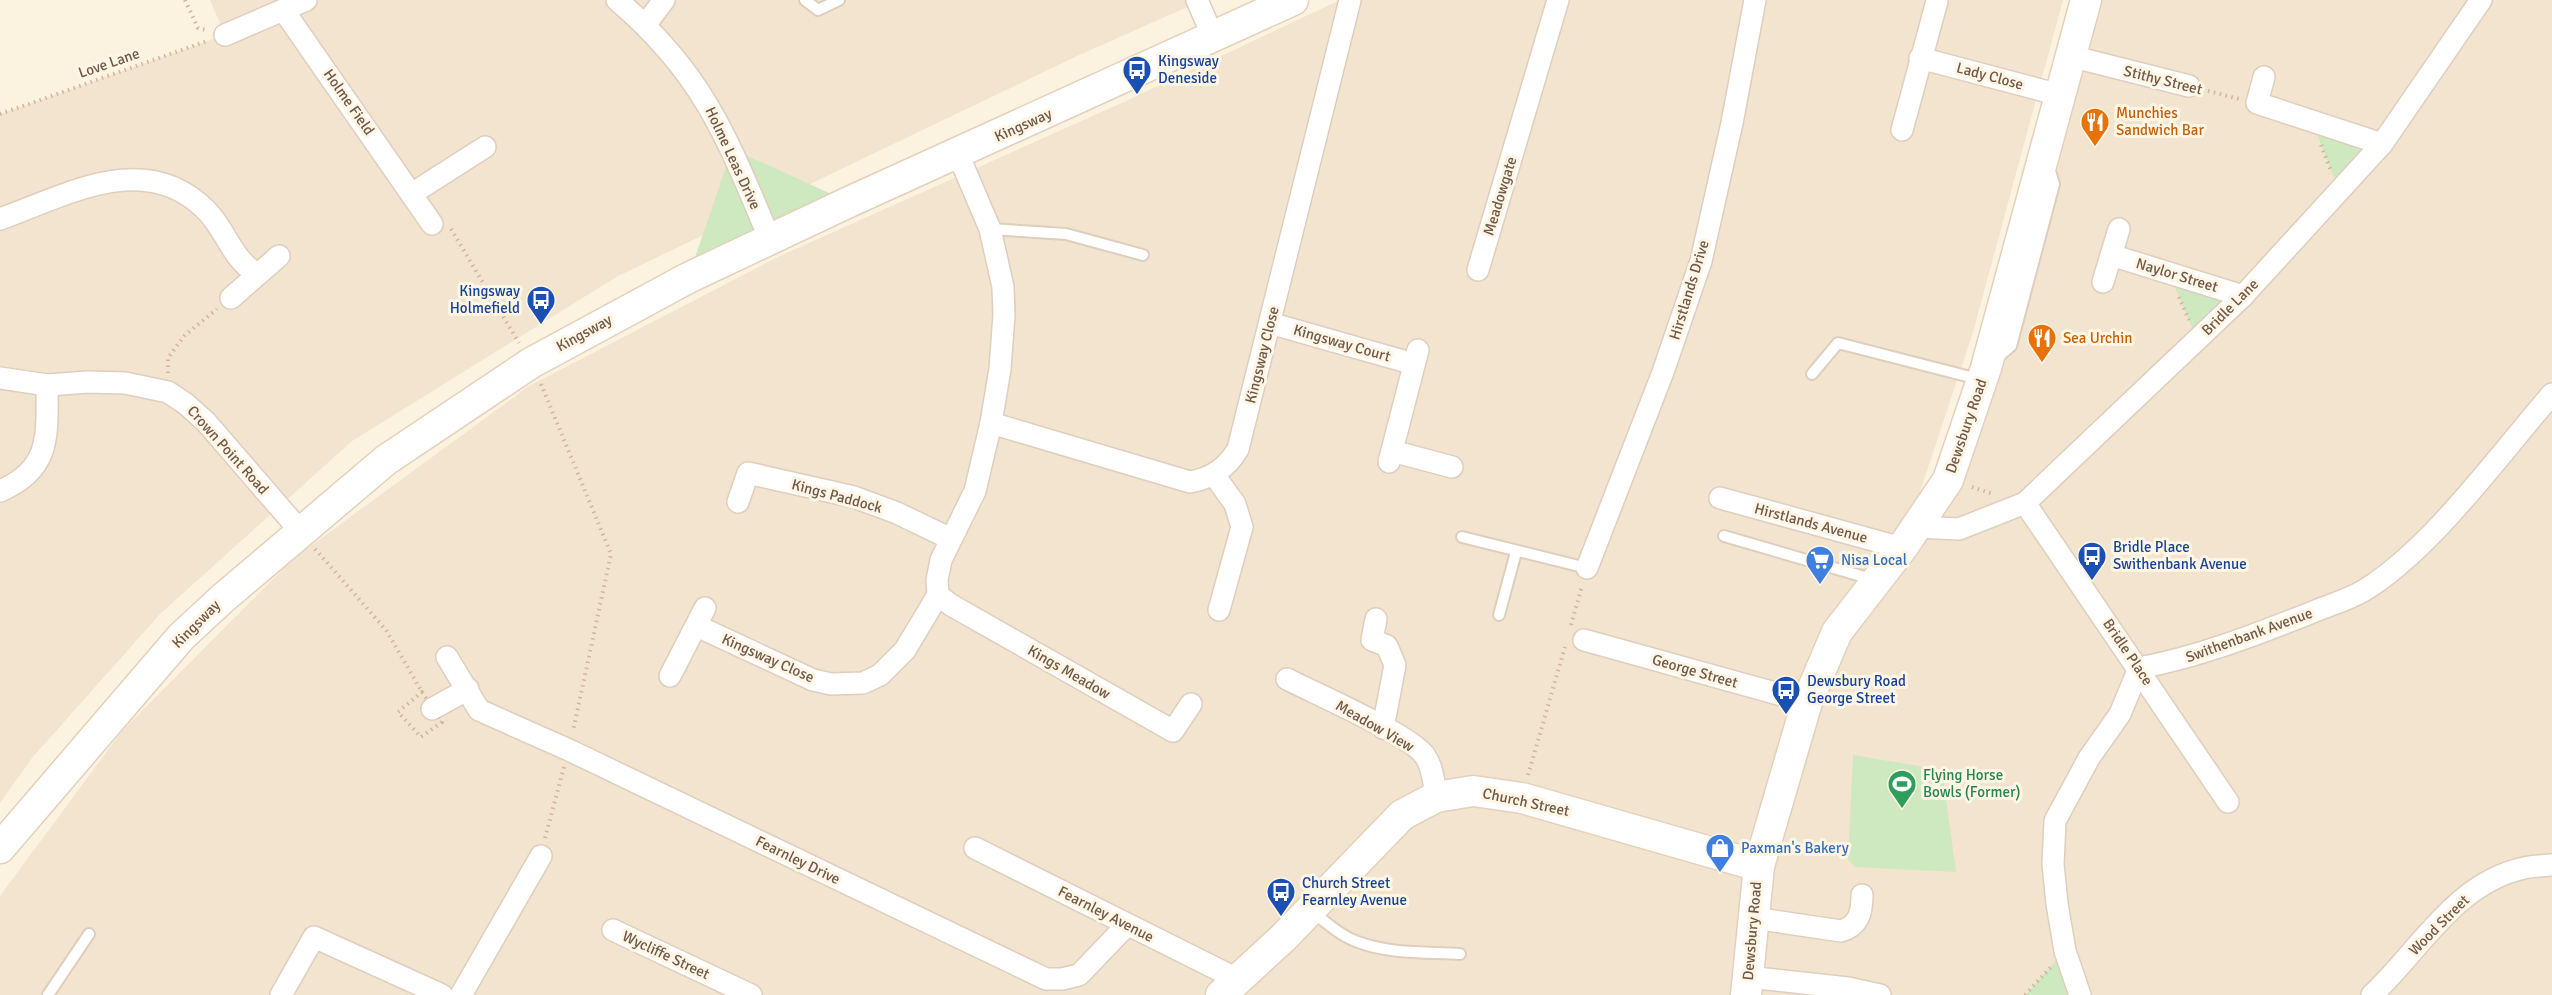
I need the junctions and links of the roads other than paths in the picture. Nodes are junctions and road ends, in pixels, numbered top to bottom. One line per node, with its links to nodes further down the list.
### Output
1 (306, 0): 14 (street)
2 (617, 0): 15 (street, Holme Leas Drive)
3 (664, 0): 15 (street)
4 (805, 0): 5 (lane)
5 (839, 0)
6 (1197, 0): 17 (street)
7 (1293, 0): 17 (street, Kingsway)
8 (1350, 0): 41 (street, Kingsway Close)
9 (1558, 0): 36 (street, Meadowgate)
10 (1755, 0): 60 (street, Hirstlands Drive)
11 (2086, 0): 18 (street, Dewsbury Road)
12 (2481, 0): 24 (street, Bridle Lane)
13 (1936, 1): 19 (street)
14 (284, 10): 16 (street); 27 (street, Holme Field)
15 (646, 24): 32 (street, Holme Leas Drive)
16 (225, 35)
17 (1213, 37): 26 (street, Kingsway)
18 (2070, 56): 21 (street, Stithy Street); 22 (street, Dewsbury Road)
19 (1920, 58): 22 (street, Lady Close); 23 (street)
20 (2264, 77): 24 (street)
21 (2189, 86)
22 (2060, 95): 43 (street, Dewsbury Road)
23 (1902, 130)
24 (2382, 144): 39 (street, Bridle Lane)
25 (485, 147): 27 (street)
26 (958, 154): 30 (street, Kingsway Close); 32 (street, Kingsway)
27 (413, 193): 29 (street, Holme Field)
28 (0, 219): 37 (street)
29 (432, 224)
30 (990, 229): 33 (lane); 47 (street, Kingsway Close)
31 (2119, 229): 34 (street)
32 (770, 240): 54 (street, Kingsway)
33 (1143, 255)
34 (2111, 255): 38 (street); 39 (street, Naylor Street)
35 (279, 256): 37 (street)
36 (1478, 270)
37 (257, 274): 40 (street)
38 (2103, 282)
39 (2243, 296): 53 (street, Bridle Lane)
40 (231, 298)
41 (1270, 323): 48 (street, Kingsway Court); 49 (street, Kingsway Close)
42 (1812, 374): 43 (lane)
43 (1984, 374): 57 (street, Dewsbury Road)
44 (0, 378): 45 (street, Crown Point Road)
45 (47, 385): 50 (street); 54 (street, Crown Point Road)
46 (2552, 394): 68 (street, Swithenbank Avenue)
47 (991, 423): 49 (street); 58 (street, Kingsway Close)
48 (1452, 467)
49 (1214, 475): 63 (street)
50 (0, 491)
51 (1720, 498): 57 (street, Hirstlands Avenue)
52 (738, 502): 58 (street, Kings Paddock)
53 (2025, 504): 57 (street, Bridle Lane); 68 (street, Bridle Place)
54 (301, 532): 78 (street, Kingsway)
55 (1724, 536): 61 (lane)
56 (1462, 537): 59 (lane)
57 (1909, 538): 61 (street, Dewsbury Road)
58 (951, 539): 62 (street, Kingsway Close)
59 (1516, 552): 60 (lane); 64 (lane)
60 (1587, 568)
61 (1876, 580): 73 (street, Dewsbury Road)
62 (938, 594): 69 (street, Kingsway Close); 74 (street, Kings Meadow)
63 (1219, 610)
64 (1499, 615)
65 (1376, 619): 75 (street)
66 (1574, 634): 73 (street, George Street)
67 (447, 657): 71 (street, Fearnley Drive)
68 (2139, 668): 77 (street, Bridle Place); 98 (street)
69 (670, 676)
70 (1287, 679): 75 (street, Meadow View)
71 (468, 689): 72 (street); 86 (street, Fearnley Drive)
72 (427, 700)
73 (1807, 702): 82 (street, Dewsbury Road)
74 (1191, 704)
75 (1383, 728): 76 (street, Meadow View)
76 (1436, 797): 82 (street, Church Street); 84 (street, Church Street)
77 (2228, 802)
78 (0, 848)
79 (975, 848): 86 (street, Fearnley Avenue)
80 (541, 856): 95 (street)
81 (2552, 865): 99 (street, Wood Street)
82 (1759, 866): 85 (street, Dewsbury Road)
83 (1862, 895): 85 (street)
84 (1310, 909): 89 (lane); 91 (street, Church Street)
85 (1754, 918): 90 (street, Dewsbury Road)
86 (1127, 925): 91 (street, Fearnley Avenue)
87 (613, 930): 96 (street, Wycliffe Street)
88 (89, 934): 92 (lane)
89 (1460, 954)
90 (1747, 986): 97 (street)
91 (1229, 987)
92 (48, 995)
93 (281, 995): 94 (street)
94 (442, 995)
95 (461, 995)
96 (751, 995)
97 (1880, 995)
98 (2080, 995)
99 (2372, 995)

